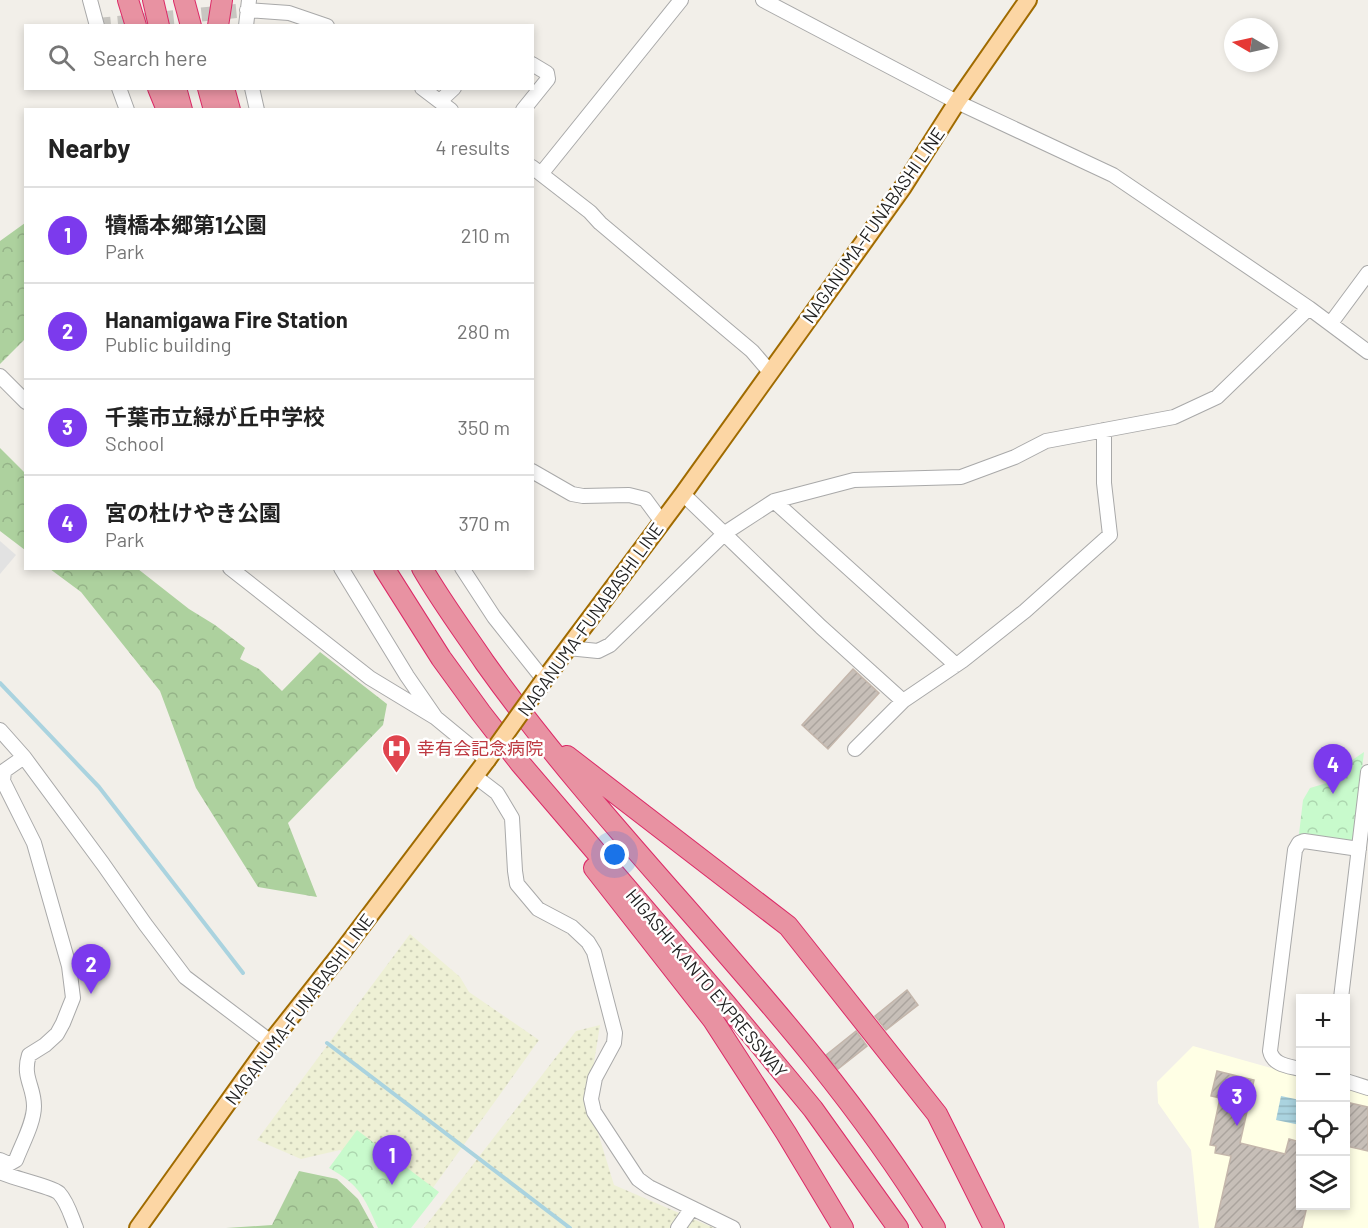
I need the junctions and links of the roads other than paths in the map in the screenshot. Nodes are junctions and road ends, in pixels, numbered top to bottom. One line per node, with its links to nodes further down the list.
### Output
1 (90, 0): 10 (street)
2 (128, 0): 11 (highway)
3 (153, 0): 12 (highway)
4 (184, 0): 13 (highway)
5 (222, 0): 14 (highway)
6 (681, 0): 35 (street)
7 (763, 0): 26 (street)
8 (1028, 0): 26 (main road, NAGANUMA-FUNABASHI LINE)
9 (248, 5): 15 (street); 16 (street)
10 (96, 24)
11 (135, 24)
12 (159, 24)
13 (190, 24)
14 (218, 24)
15 (246, 24)
16 (321, 24)
17 (534, 65): 34 (street)
18 (119, 90): 28 (street)
19 (159, 90): 29 (highway)
20 (177, 90): 30 (highway)
21 (209, 90): 31 (highway)
22 (225, 90): 32 (highway)
23 (252, 90): 33 (street)
24 (425, 90): 27 (street)
25 (453, 90): 27 (street)
26 (957, 102): 37 (street); 40 (main road, NAGANUMA-FUNABASHI LINE)
27 (445, 105)
28 (126, 108)
29 (166, 108)
30 (181, 108)
31 (213, 108)
32 (229, 108)
33 (257, 108)
34 (525, 108)
35 (537, 170): 40 (street)
36 (1368, 273): 38 (street)
37 (1309, 308): 38 (street); 43 (street)
38 (1331, 323): 39 (street)
39 (1368, 351)
40 (771, 372): 45 (main road, NAGANUMA-FUNABASHI LINE)
41 (0, 376): 42 (street)
42 (24, 400)
43 (1104, 430): 46 (street); 55 (street)
44 (534, 472): 47 (street)
45 (683, 494): 47 (main road, NAGANUMA-FUNABASHI LINE); 48 (street)
46 (774, 501): 48 (street); 55 (street)
47 (662, 522): 54 (main road, NAGANUMA-FUNABASHI LINE)
48 (725, 533): 54 (street); 57 (street)
49 (232, 570): 58 (street)
50 (342, 570): 58 (street)
51 (385, 570): 64 (highway, HIGASHI-KANTO EXPRESSWAY)
52 (423, 570): 60 (highway, HIGASHI-KANTO EXPRESSWAY)
53 (463, 570): 56 (street)
54 (568, 648): 56 (main road, NAGANUMA-FUNABASHI LINE)
55 (956, 665): 57 (street)
56 (544, 680): 63 (main road, NAGANUMA-FUNABASHI LINE, bridge)
57 (903, 701): 61 (street)
58 (436, 718): 63 (street)
59 (0, 730): 62 (street)
60 (538, 734): 76 (highway); 83 (highway, HIGASHI-KANTO EXPRESSWAY)
61 (855, 749)
62 (24, 757): 69 (street); 73 (street)
63 (488, 760): 66 (main road, NAGANUMA-FUNABASHI LINE)
64 (520, 763): 81 (highway); 82 (highway, HIGASHI-KANTO EXPRESSWAY)
65 (1368, 772): 67 (street)
66 (476, 777): 69 (main road, NAGANUMA-FUNABASHI LINE); 75 (street)
67 (1359, 849): 68 (street); 70 (street)
68 (1342, 994)
69 (271, 1042): 78 (main road, NAGANUMA-FUNABASHI LINE)
70 (1296, 1068)
71 (1350, 1082): 72 (street)
72 (1368, 1088)
73 (0, 1160)
74 (0, 1172): 77 (street)
75 (692, 1208): 79 (street); 80 (street)
76 (992, 1225)
77 (76, 1228)
78 (138, 1228)
79 (678, 1228)
80 (733, 1228)
81 (843, 1228)
82 (898, 1228)
83 (935, 1228)

